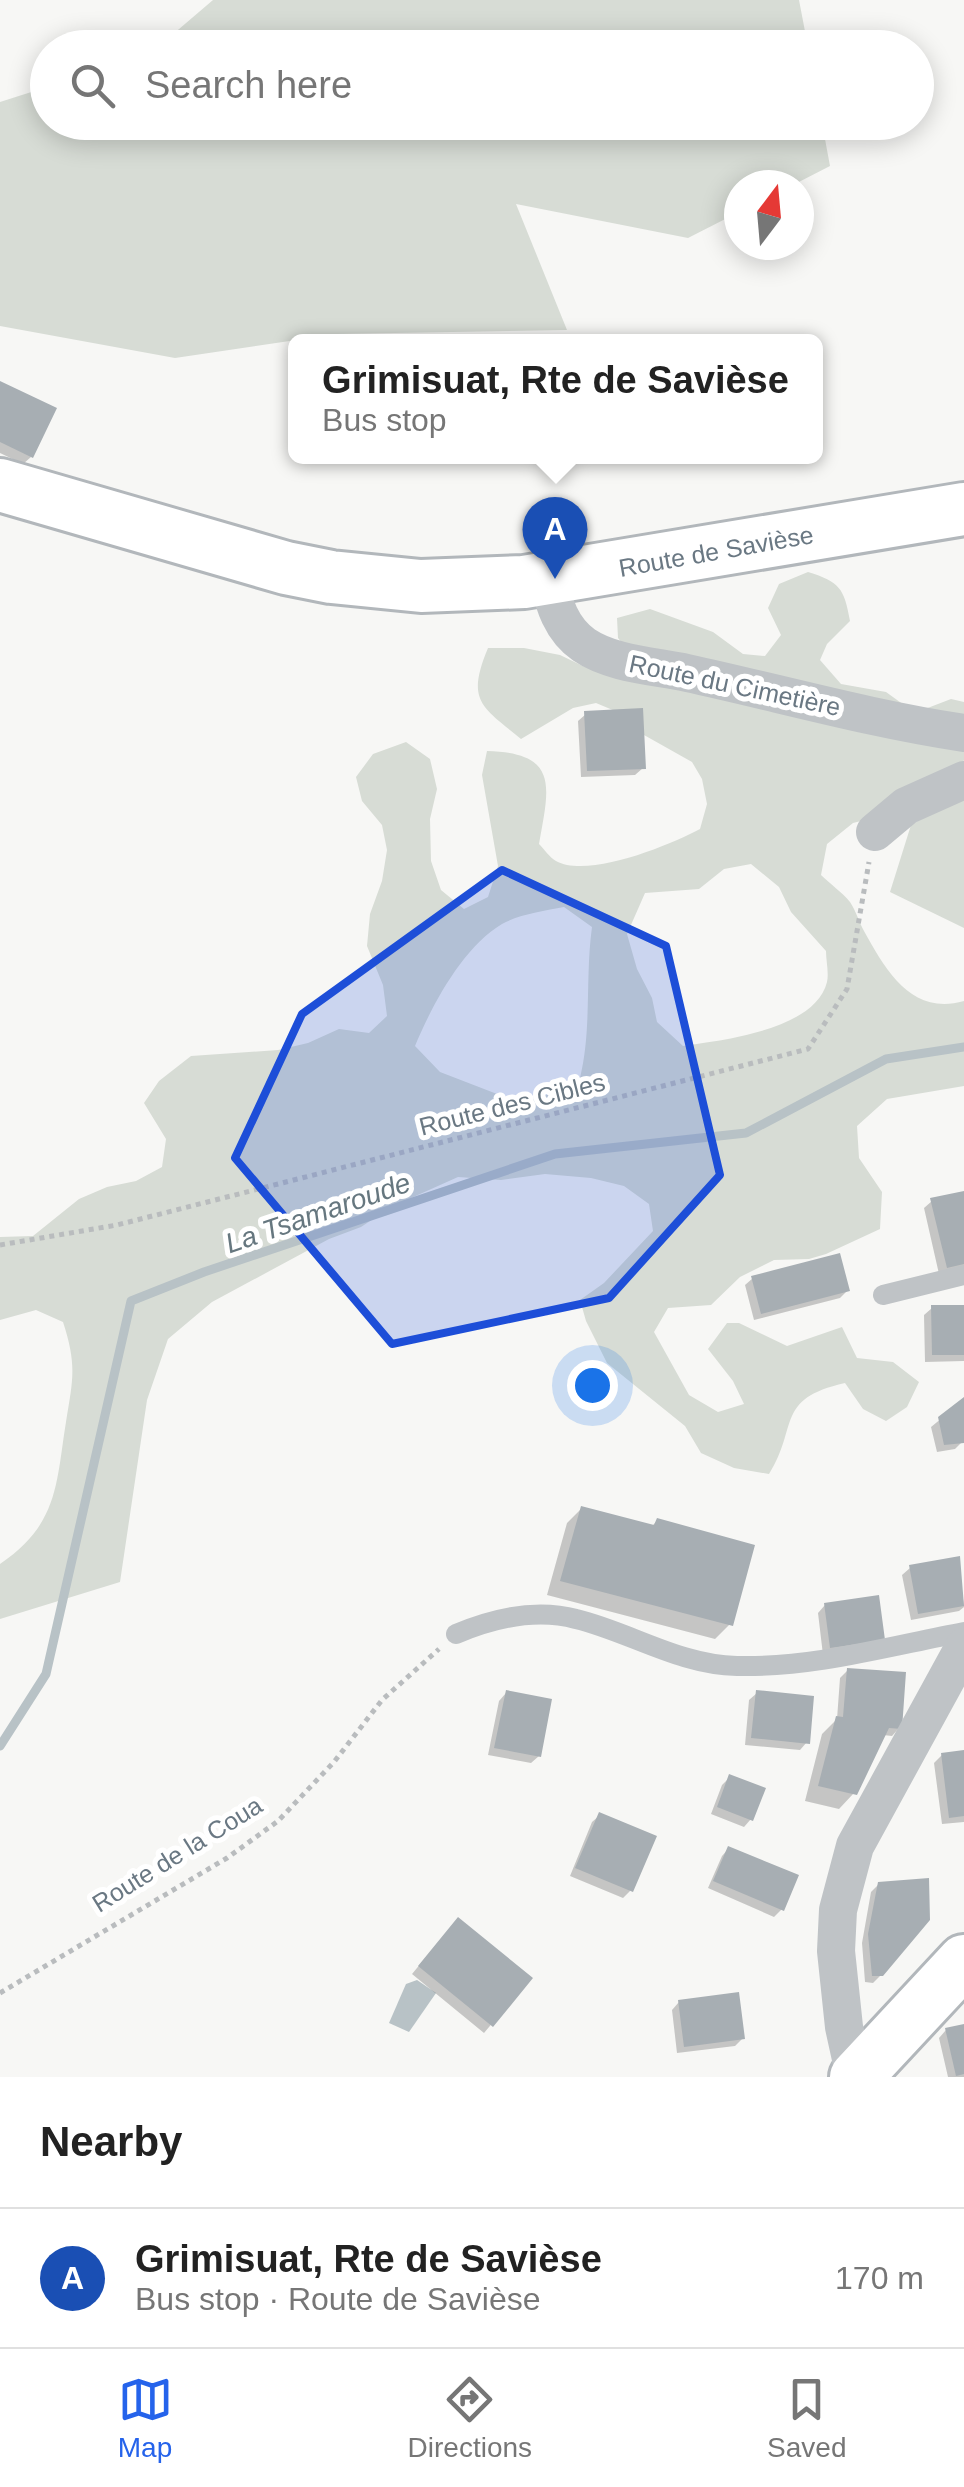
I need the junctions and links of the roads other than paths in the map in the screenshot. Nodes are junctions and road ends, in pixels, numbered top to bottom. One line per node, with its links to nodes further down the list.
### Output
1 (0, 484): 3 (street, Route de Savièse)
2 (964, 510): 3 (street, Route de Savièse)
3 (548, 579): 4 (street, Route du Cimetière)
4 (964, 732)
5 (964, 780): 6 (street)
6 (875, 832)
7 (964, 1275): 8 (lane)
8 (883, 1295)
9 (964, 1632): 10 (lane)
10 (456, 1634)
11 (964, 1647): 13 (street)
12 (964, 1961): 13 (street)
13 (856, 2077)

